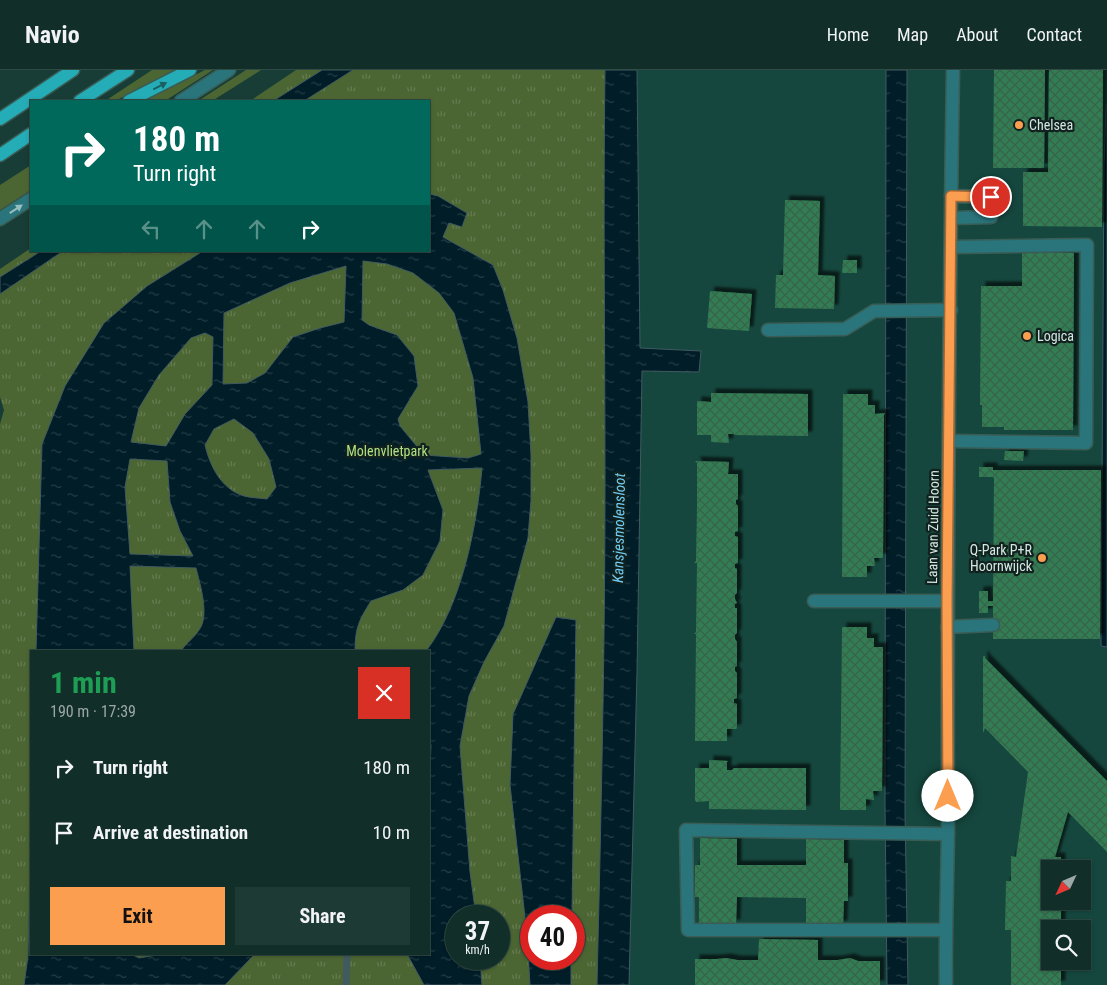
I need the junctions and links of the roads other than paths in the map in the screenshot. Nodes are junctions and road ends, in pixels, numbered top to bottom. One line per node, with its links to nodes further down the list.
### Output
1 (73, 70): 9 (main road)
2 (128, 70): 6 (main road)
3 (190, 70): 7 (main road, one-way to 3)
4 (229, 70): 8 (street)
5 (953, 70): 12 (street, Laan van Zuid Hoorn)
6 (82, 100)
7 (131, 100)
8 (183, 100)
9 (0, 119)
10 (30, 135): 11 (main road)
11 (0, 155)
12 (951, 196): 13 (street); 16 (street, Laan van Zuid Hoorn)
13 (991, 197)
14 (30, 200): 17 (street, one-way to 14)
15 (991, 216): 16 (street)
16 (952, 218): 18 (street, Laan van Zuid Hoorn)
17 (0, 219)
18 (952, 247): 19 (street, Laan van Zuid Hoorn); 21 (street)
19 (951, 310): 20 (street); 21 (street, Laan van Zuid Hoorn)
20 (768, 330)
21 (949, 441): 23 (street, Laan van Zuid Hoorn)
22 (814, 601): 23 (street)
23 (947, 601): 25 (street, Laan van Zuid Hoorn)
24 (993, 625): 25 (street)
25 (947, 627): 26 (street, Laan van Zuid Hoorn)
26 (948, 834): 27 (street, Laan van Zuid Hoorn); 27 (street)
27 (945, 930): 28 (street, Laan van Zuid Hoorn)
28 (946, 985)

